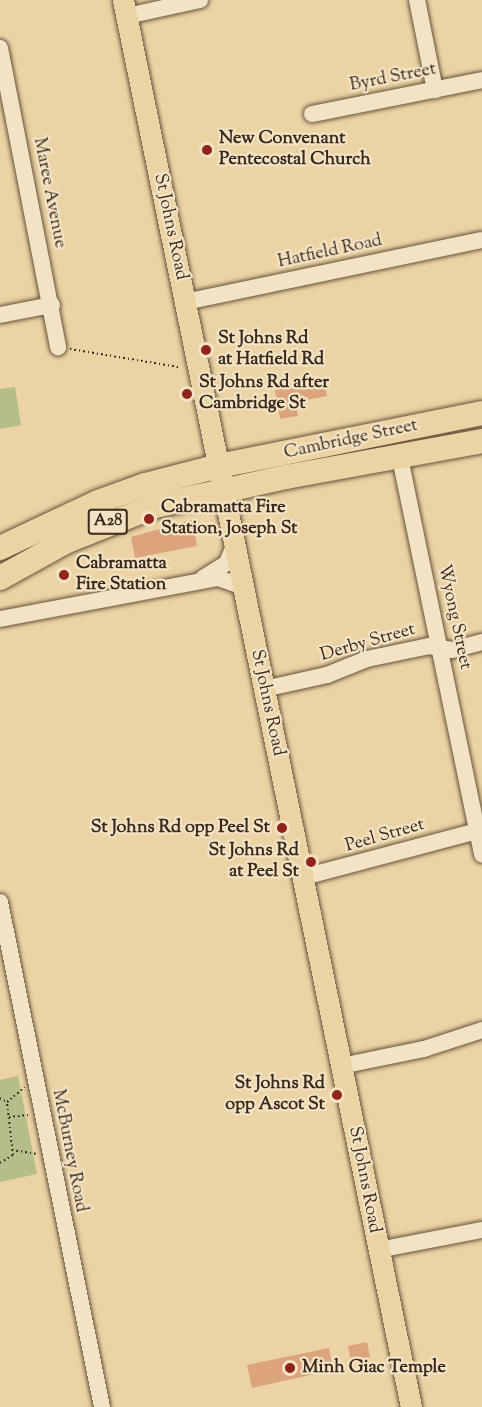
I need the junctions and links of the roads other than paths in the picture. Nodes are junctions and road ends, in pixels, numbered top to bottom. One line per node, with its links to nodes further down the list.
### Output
1 (200, 0): 3 (street)
2 (417, 0): 6 (street)
3 (125, 8): 9 (main road, St Johns Road)
4 (0, 48): 10 (street, Maree Avenue)
5 (482, 80): 6 (street, Byrd Street)
6 (435, 90): 7 (street, Byrd Street)
7 (312, 114)
8 (482, 240): 9 (street, Hatfield Road)
9 (185, 302): 16 (main road, St Johns Road)
10 (52, 305): 11 (street); 12 (street, Maree Avenue)
11 (0, 315)
12 (58, 347)
13 (482, 413): 16 (highway, Cambridge Street / A28)
14 (482, 441): 15 (highway, Cambridge Street / A28)
15 (400, 458): 17 (highway, Cambridge Street / A28); 25 (street, Wyong Street)
16 (219, 466): 17 (main road, St Johns Road); 19 (highway, A28)
17 (224, 490): 18 (main road, St Johns Road); 20 (highway, A28)
18 (235, 543): 21 (street); 22 (main road, St Johns Road)
19 (0, 548)
20 (0, 578)
21 (200, 580): 22 (street); 23 (street)
22 (244, 587): 26 (main road, St Johns Road)
23 (0, 619)
24 (482, 642): 25 (street, Derby Street)
25 (440, 648): 26 (street, Derby Street); 27 (street, Wyong Street)
26 (264, 689): 28 (main road, St Johns Road)
27 (480, 842): 28 (street, Peel Street)
28 (304, 878): 31 (main road, St Johns Road)
29 (0, 902): 34 (street, McBurney Road)
30 (482, 1030): 31 (street)
31 (341, 1066): 33 (main road, St Johns Road)
32 (482, 1230): 33 (street)
33 (378, 1250): 35 (main road, St Johns Road)
34 (102, 1407)
35 (411, 1407)

